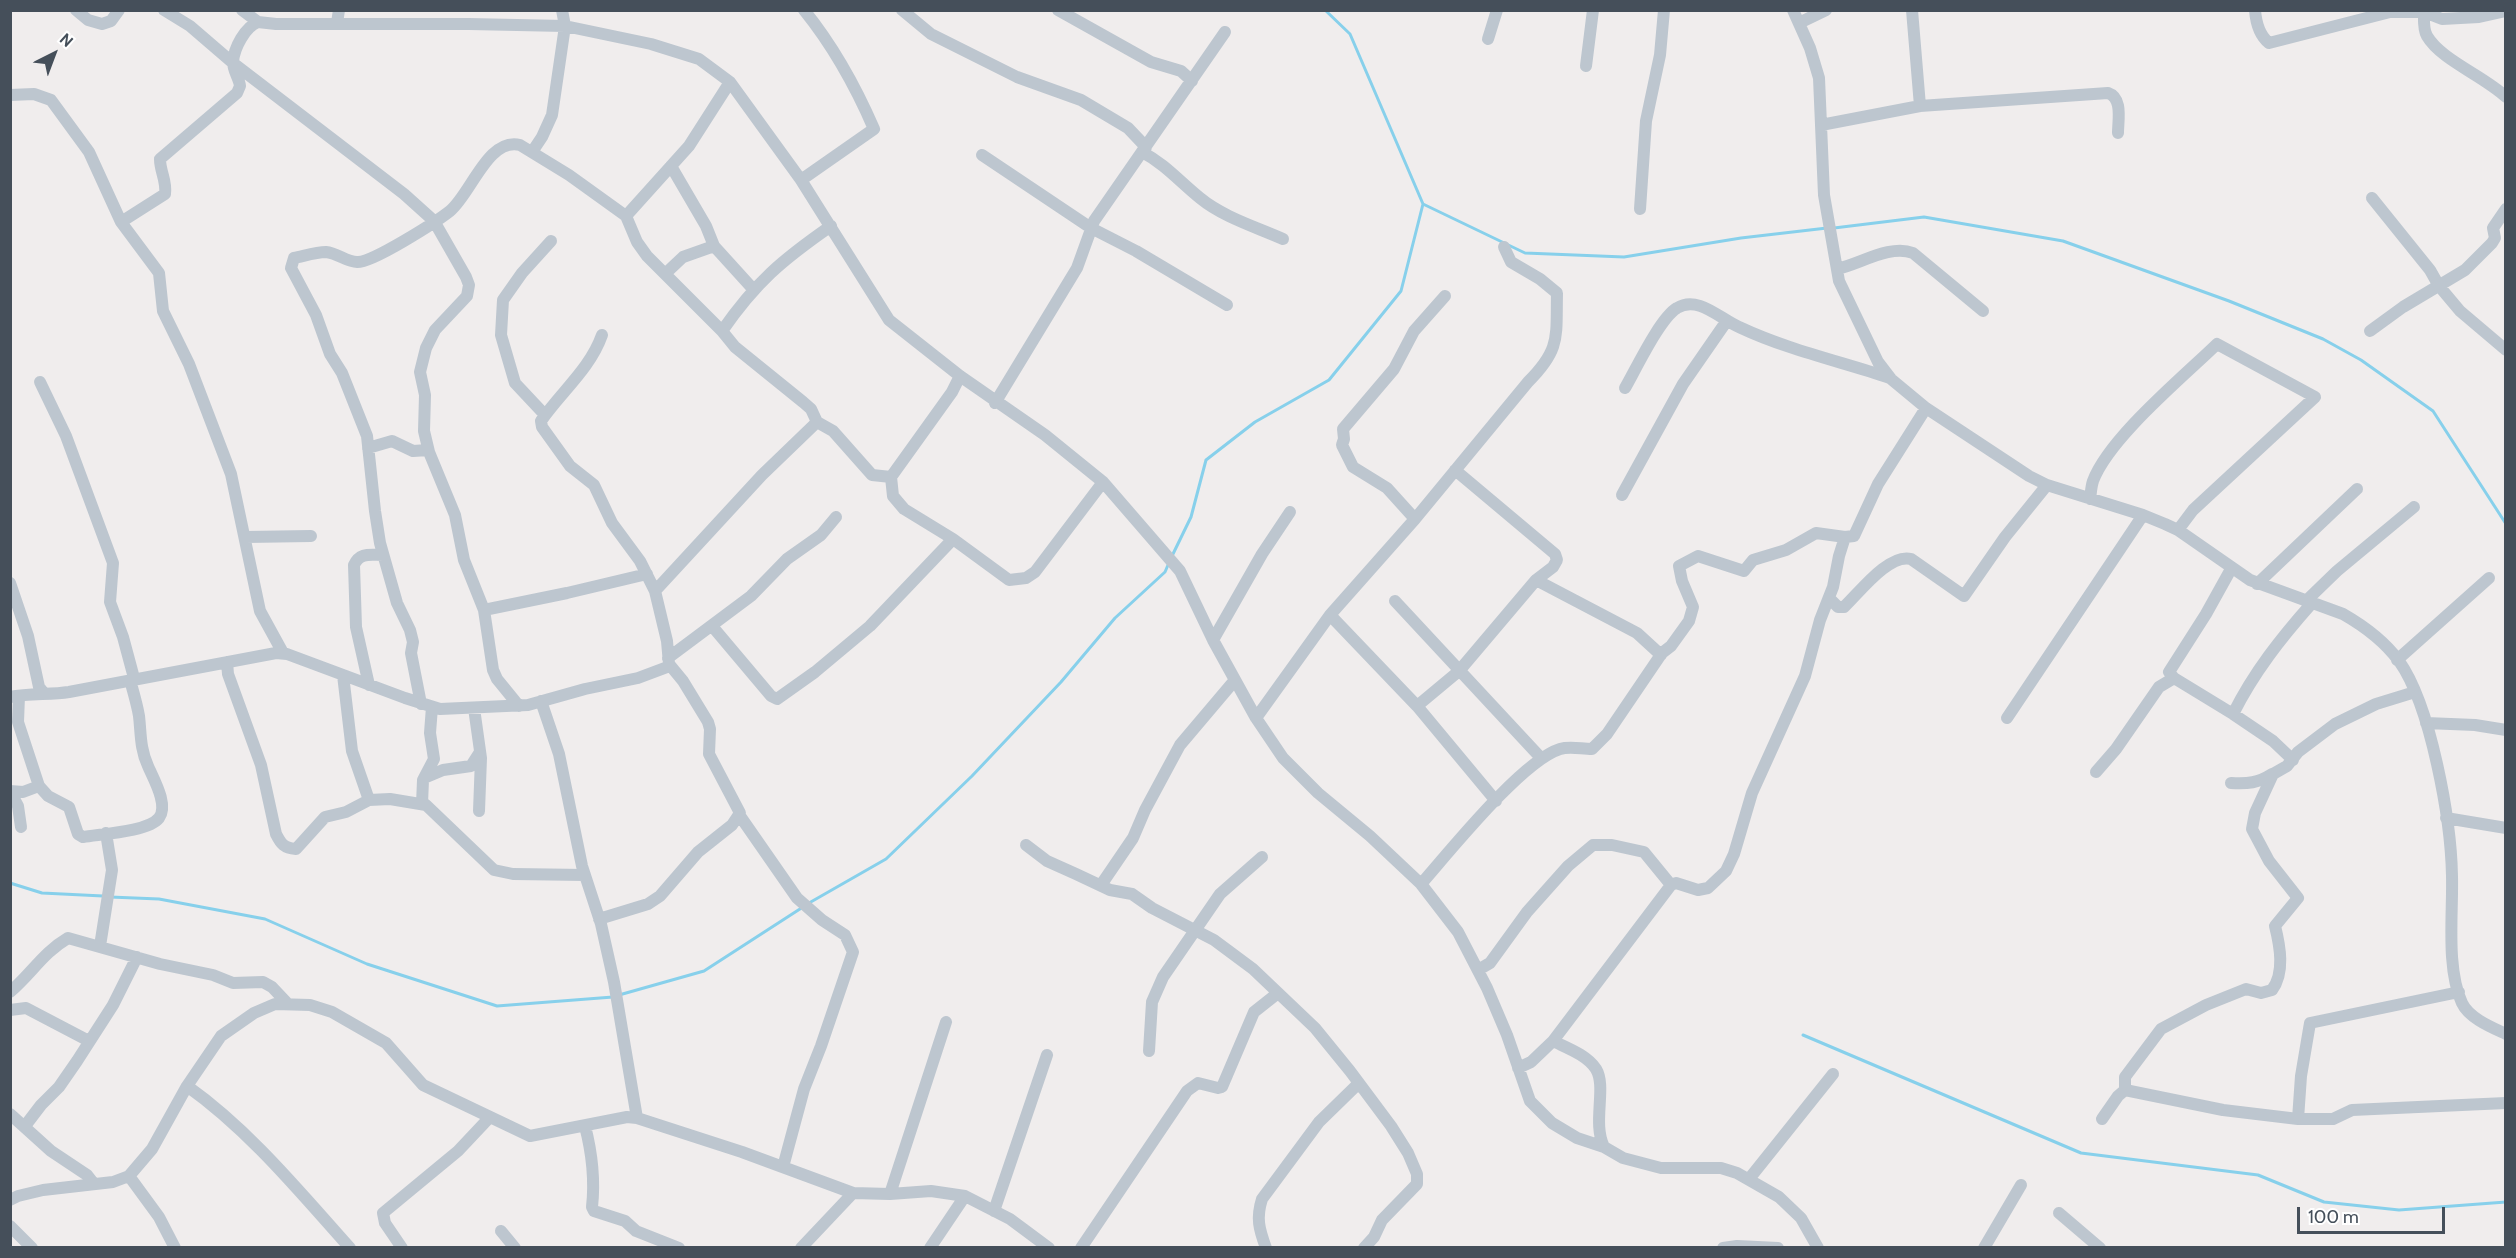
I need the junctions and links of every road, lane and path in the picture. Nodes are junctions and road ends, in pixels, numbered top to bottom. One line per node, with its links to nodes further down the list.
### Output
1 (76, 10): 2 (street)
2 (119, 10)
3 (164, 10): 26 (street)
4 (242, 10): 20 (street)
5 (442, 10): 22 (street)
6 (562, 10): 23 (street)
7 (804, 10): 39 (street)
8 (902, 10): 35 (street)
9 (1058, 10): 28 (street)
10 (1497, 10): 25 (street)
11 (1593, 10): 27 (street)
12 (1664, 10): 41 (street)
13 (1793, 10): 21 (street)
14 (1826, 10): 21 (street)
15 (1912, 10): 32 (street)
16 (2255, 10): 18 (street)
17 (2505, 11): 18 (street)
18 (2424, 12): 31 (street)
19 (338, 17): 20 (street); 22 (street)
20 (258, 22): 26 (street)
21 (1799, 23): 33 (street)
22 (443, 25): 23 (street)
23 (565, 26): 29 (street); 36 (street)
24 (1225, 32): 28 (street)
25 (1488, 39)
26 (233, 63): 44 (street); 45 (street)
27 (1587, 66)
28 (1192, 81): 35 (street)
29 (730, 82): 38 (street); 39 (street)
30 (10, 95): 45 (street)
31 (2505, 97)
32 (1920, 106): 33 (street); 34 (street)
33 (1821, 125): 52 (street)
34 (2118, 134)
35 (1144, 149): 47 (street); 48 (street)
36 (532, 152): 43 (street); 44 (street)
37 (982, 154): 47 (street)
38 (671, 166): 43 (street); 50 (street)
39 (801, 180): 46 (street)
40 (2372, 198): 54 (street)
41 (1640, 209)
42 (2505, 209): 54 (street)
43 (626, 216): 53 (street)
44 (434, 221): 72 (street); 73 (street)
45 (121, 222): 88 (street)
46 (831, 226): 55 (street); 64 (street)
47 (1091, 228): 57 (street); 68 (street)
48 (1283, 238)
49 (551, 241): 70 (street)
50 (714, 246): 53 (street); 55 (street)
51 (1504, 247): 74 (street)
52 (1837, 269): 58 (street); 65 (street)
53 (666, 273): 60 (street)
54 (2439, 286): 61 (street); 63 (street)
55 (753, 289): 60 (street)
56 (1445, 296): 85 (street)
57 (1227, 305)
58 (1983, 311)
59 (1726, 322): 65 (street); 67 (street); 79 (street)
60 (722, 331): 71 (street)
61 (2370, 331)
62 (602, 335): 70 (street)
63 (2505, 350)
64 (960, 376): 68 (street); 75 (street)
65 (1891, 379): 69 (street)
66 (40, 382): 114 (street)
67 (1625, 388)
68 (995, 403): 76 (street)
69 (1926, 408): 77 (street); 89 (street)
70 (545, 415): 93 (street)
71 (817, 422): 75 (street); 98 (street)
72 (369, 448): 73 (street); 91 (street)
73 (428, 450): 102 (street)
74 (1455, 470): 85 (street); 95 (street)
75 (891, 477): 90 (street)
76 (1103, 482): 90 (street); 105 (street)
77 (2047, 485): 80 (street); 99 (street)
78 (2357, 489): 97 (street)
79 (1622, 495)
80 (2090, 499): 83 (street); 86 (street)
81 (2414, 507): 101 (street)
82 (1290, 512): 105 (street)
83 (2144, 515): 86 (street); 127 (street)
84 (836, 517): 104 (street)
85 (1415, 519): 103 (street)
86 (2178, 531): 92 (street)
87 (311, 536): 88 (street)
88 (246, 537): 106 (street)
89 (1845, 537): 99 (street); 107 (street)
90 (953, 539): 104 (street)
91 (383, 555): 116 (street); 121 (street)
92 (2230, 569): 97 (street); 113 (street)
93 (647, 574): 98 (street); 102 (street)
94 (2489, 578): 108 (street)
95 (1536, 580): 107 (street); 111 (street)
96 (10, 583): 117 (street)
97 (2257, 584): 101 (street)
98 (655, 591): 110 (street)
99 (1830, 598): 153 (street)
100 (1395, 601): 111 (street)
101 (2309, 602): 108 (street); 125 (street)
102 (484, 610): 122 (street)
103 (1329, 615): 123 (street); 126 (street)
104 (712, 626): 110 (street)
105 (1213, 640): 115 (street)
106 (283, 653): 109 (street); 112 (street)
107 (1661, 655): 131 (street)
108 (2397, 660): 118 (street)
109 (227, 662): 114 (street); 139 (street)
110 (669, 662): 120 (street); 143 (street)
111 (1459, 671): 123 (street); 131 (street)
112 (343, 675): 116 (street); 139 (street)
113 (2174, 678): 125 (street); 133 (street)
114 (132, 679): 117 (street); 147 (street)
115 (1235, 680): 126 (street); 152 (street)
116 (369, 685): 121 (street)
117 (43, 692): 119 (street)
118 (2415, 692): 128 (street); 132 (street)
119 (15, 696): 137 (street)
120 (541, 701): 122 (street); 150 (street)
121 (427, 705): 124 (street); 135 (street)
122 (519, 706): 124 (street)
123 (1417, 706): 140 (street)
124 (474, 708): 130 (street)
125 (2233, 714): 132 (street)
126 (1256, 718): 151 (street)
127 (2007, 718)
128 (2426, 723): 129 (street); 144 (street)
129 (2505, 730)
130 (480, 752): 135 (street); 142 (street)
131 (1541, 758): 140 (street)
132 (2293, 760): 134 (street)
133 (2096, 772)
134 (2273, 774): 136 (street); 174 (street)
135 (424, 778): 141 (street)
136 (2231, 783)
137 (39, 786): 138 (street); 147 (street)
138 (10, 791): 145 (street)
139 (369, 800): 141 (street)
140 (1496, 801): 151 (street)
141 (422, 804): 150 (street)
142 (479, 812)
143 (740, 816): 154 (street); 184 (street)
144 (2446, 818): 146 (street); 160 (street)
145 (21, 827)
146 (2505, 828)
147 (106, 833): 156 (street)
148 (1026, 845): 152 (street)
149 (1262, 857): 155 (street)
150 (585, 875): 154 (street)
151 (1421, 884): 158 (street)
152 (1101, 885): 155 (street)
153 (1671, 885): 158 (street); 167 (street)
154 (599, 919): 178 (street)
155 (1197, 931): 161 (street); 168 (street)
156 (100, 946): 157 (street); 159 (street)
157 (137, 957): 162 (street); 166 (street)
158 (1478, 970): 170 (street)
159 (10, 992)
160 (2459, 992): 165 (street); 180 (street)
161 (1278, 993): 172 (street); 206 (street)
162 (288, 1004): 173 (street); 177 (street)
163 (10, 1010): 166 (street)
164 (946, 1022): 190 (street)
165 (2505, 1034)
166 (89, 1041): 181 (street)
167 (1553, 1041): 170 (street); 183 (street)
168 (1149, 1051)
169 (1047, 1055): 193 (street)
170 (1518, 1068): 183 (street)
171 (1833, 1074): 186 (street)
172 (1359, 1083): 207 (street); 208 (street)
173 (187, 1086): 185 (street); 199 (street)
174 (2125, 1090): 179 (street); 180 (street)
175 (2505, 1103): 180 (street)
176 (10, 1114): 181 (street)
177 (490, 1117): 182 (street); 200 (street)
178 (637, 1118): 182 (street); 184 (street)
179 (2102, 1119)
180 (2298, 1119)
181 (25, 1126): 187 (street)
182 (585, 1126): 202 (street)
183 (1604, 1148): 186 (street)
184 (783, 1167): 189 (street)
185 (129, 1176): 187 (street); 198 (street)
186 (1749, 1179): 211 (street)
187 (94, 1184): 192 (street)
188 (2021, 1185): 212 (street)
189 (853, 1193): 190 (street); 203 (street)
190 (890, 1194): 191 (street)
191 (965, 1196): 193 (street); 204 (street)
192 (10, 1200)
193 (994, 1211): 205 (street)
194 (2059, 1213): 213 (street)
195 (10, 1226): 197 (street)
196 (501, 1231): 201 (street)
197 (32, 1248)
198 (175, 1248)
199 (350, 1248)
200 (402, 1248)
201 (515, 1248)
202 (679, 1248)
203 (801, 1248)
204 (930, 1248)
205 (1049, 1248)
206 (1081, 1248)
207 (1266, 1248)
208 (1364, 1248)
209 (1723, 1248): 210 (street)
210 (1778, 1248)
211 (1818, 1248)
212 (1984, 1248)
213 (2100, 1248)

